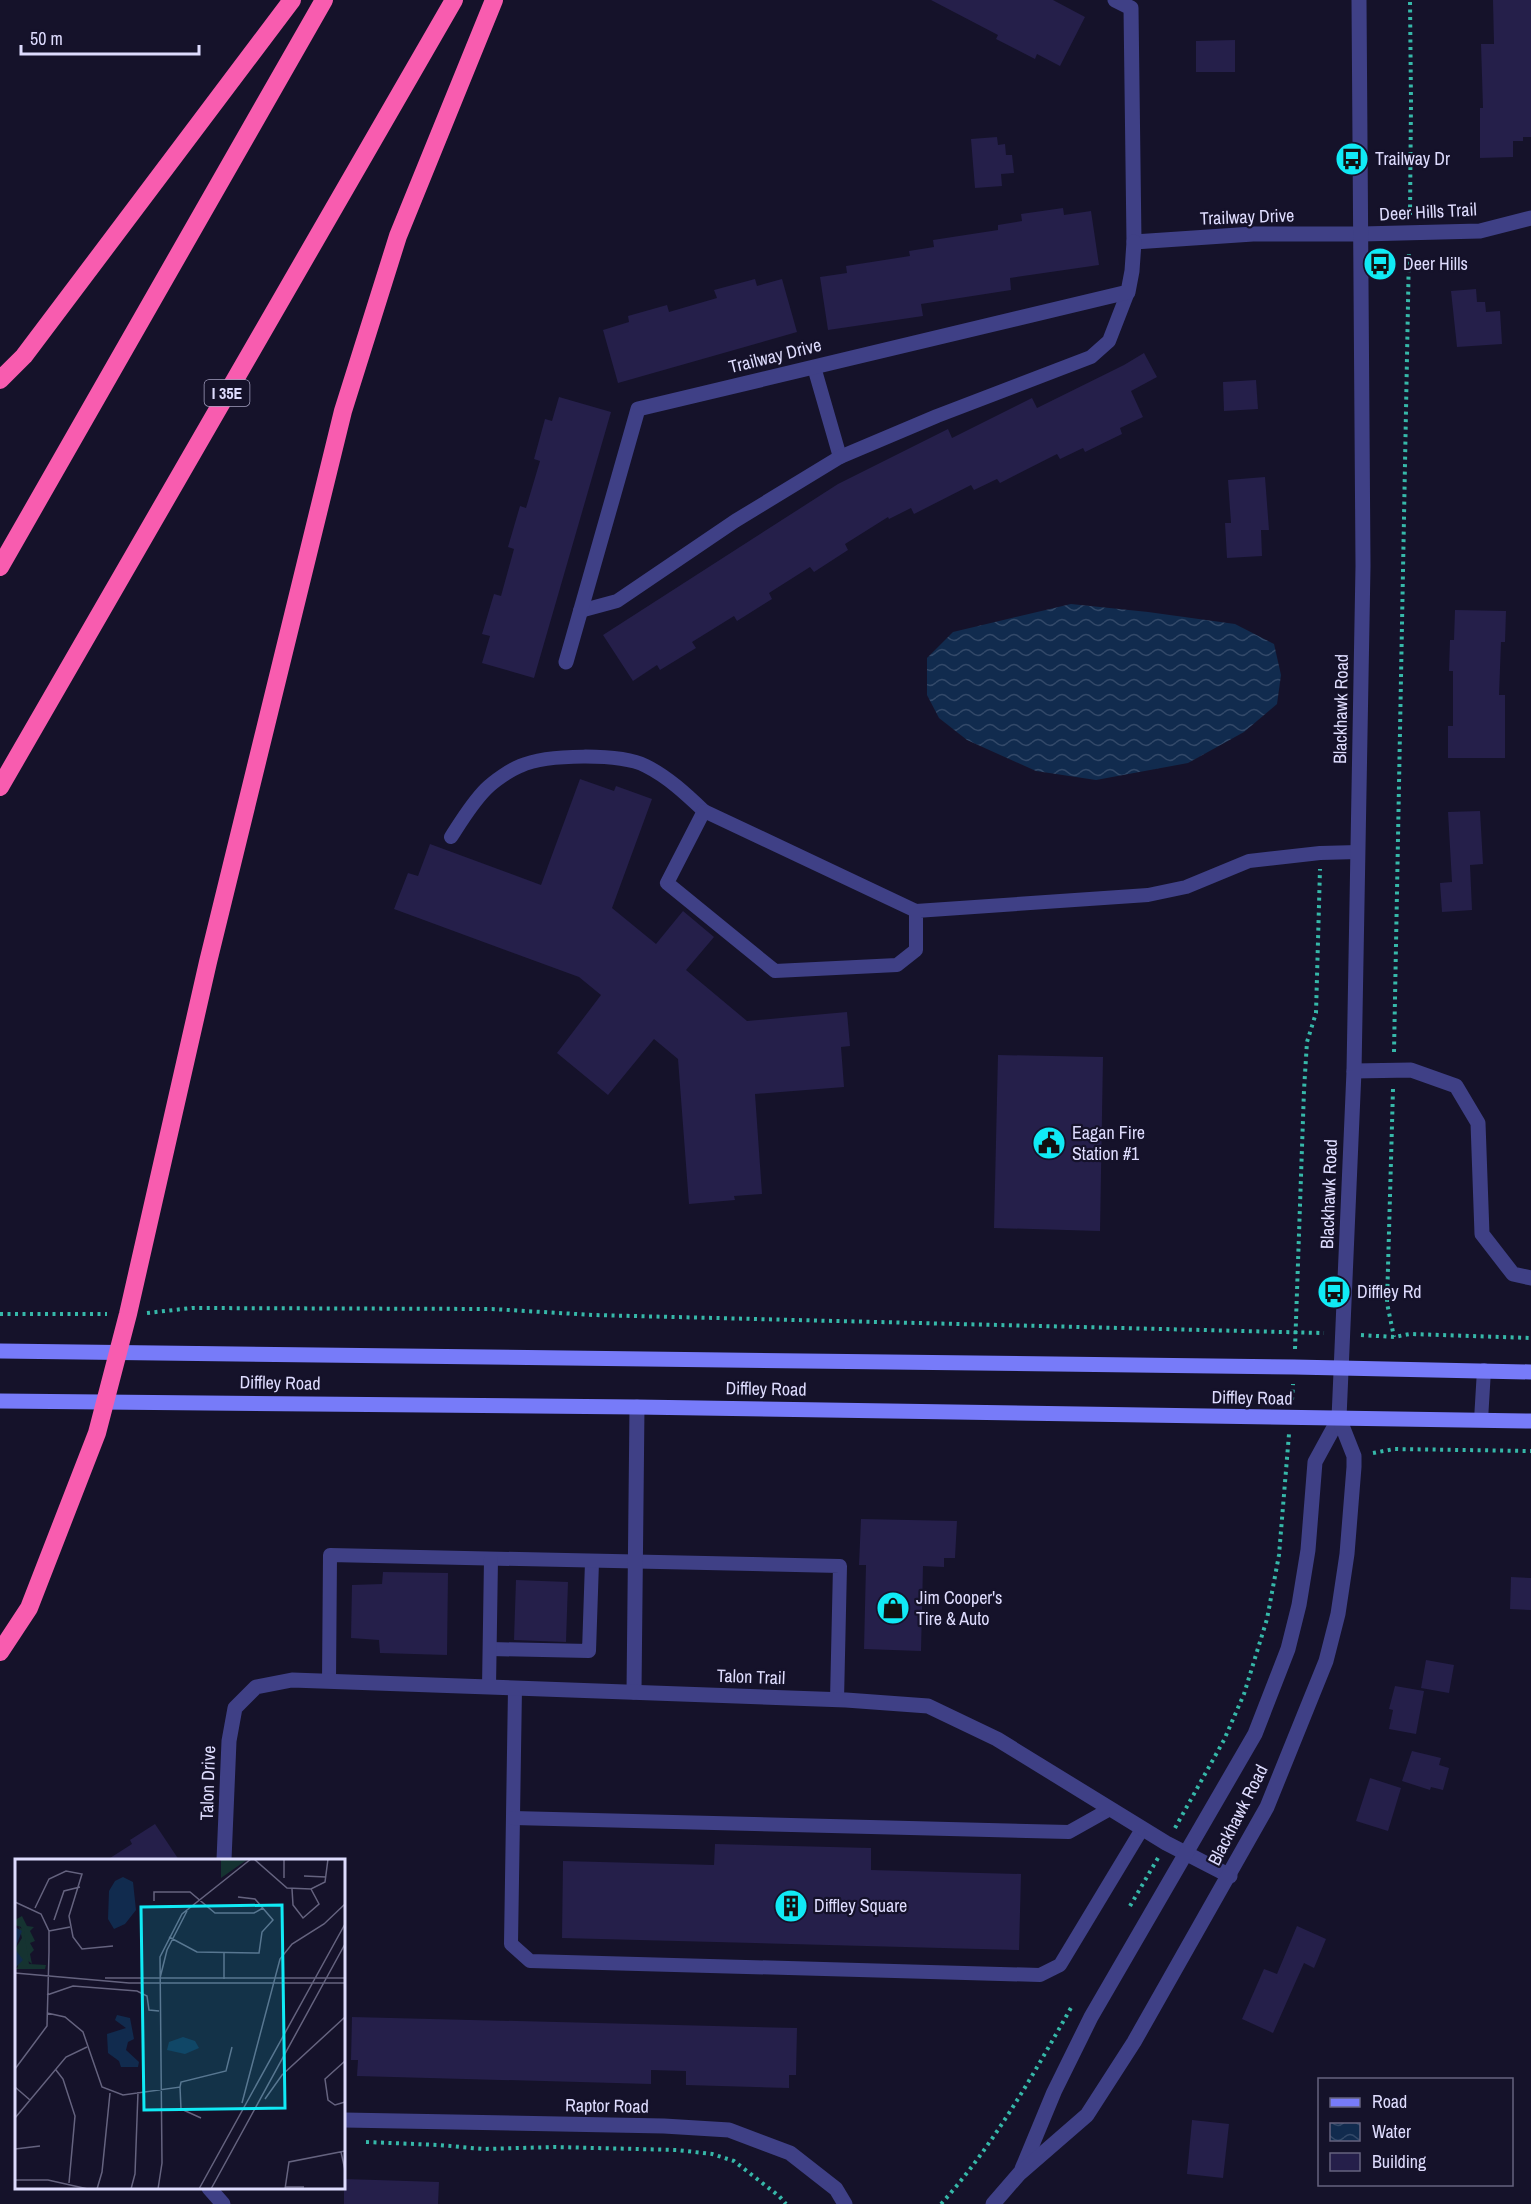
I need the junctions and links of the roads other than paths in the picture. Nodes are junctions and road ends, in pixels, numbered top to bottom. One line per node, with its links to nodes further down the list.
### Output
1 (292, 0): 13 (highway)
2 (324, 0): 15 (highway)
3 (454, 0): 18 (highway, I 35E)
4 (494, 0): 26 (highway)
5 (1115, 0): 7 (street)
6 (1359, 0): 9 (street, Blackhawk Road)
7 (1131, 4): 10 (street)
8 (1531, 218): 9 (street, Deer Hills Trail)
9 (1362, 234): 10 (street, Trailway Drive); 21 (street, Blackhawk Road)
10 (1134, 242): 11 (street)
11 (1128, 292): 12 (street, Trailway Drive); 14 (lane)
12 (814, 367): 14 (lane); 16 (street, Trailway Drive)
13 (0, 380)
14 (840, 457): 16 (lane)
15 (0, 567)
16 (580, 611): 17 (street, Trailway Drive)
17 (566, 662)
18 (0, 787)
19 (704, 811): 20 (lane); 22 (lane); 22 (lane)
20 (451, 837)
21 (1358, 852): 22 (lane); 23 (street, Blackhawk Road)
22 (916, 911)
23 (1354, 1071): 24 (street); 27 (street, Blackhawk Road)
24 (1531, 1278)
25 (0, 1351): 26 (main road, Diffley Road)
26 (119, 1353): 27 (main road, Diffley Road); 31 (highway)
27 (1341, 1367): 28 (main road, Diffley Road); 33 (street, Blackhawk Road)
28 (1484, 1370): 29 (main road, Diffley Road); 34 (lane)
29 (1531, 1372)
30 (0, 1401): 31 (main road, Diffley Road)
31 (106, 1403): 32 (main road, Diffley Road); 40 (highway)
32 (637, 1407): 33 (main road, Diffley Road); 38 (street)
33 (1339, 1418): 34 (main road, Diffley Road); 50 (street, Blackhawk Road); 52 (street, Blackhawk Road)
34 (1481, 1420): 35 (main road, Diffley Road)
35 (1531, 1421)
36 (491, 1559): 37 (lane); 39 (lane); 41 (lane)
37 (592, 1562): 38 (lane); 39 (lane)
38 (636, 1563): 44 (street); 45 (lane)
39 (490, 1649): 42 (lane)
40 (0, 1652)
41 (328, 1681): 42 (street, Talon Trail); 46 (street, Talon Trail)
42 (489, 1687): 43 (street, Talon Trail)
43 (515, 1688): 44 (street, Talon Trail); 48 (lane)
44 (634, 1692): 45 (street, Talon Trail)
45 (837, 1700): 47 (street, Talon Trail)
46 (235, 1708): 51 (street, Talon Drive)
47 (1110, 1809): 48 (lane); 49 (street, Talon Trail)
48 (513, 1818): 49 (lane)
49 (1142, 1828): 50 (street, Talon Trail)
50 (1186, 1854): 52 (street, Talon Trail); 54 (street, Blackhawk Road)
51 (224, 1859)
52 (1230, 1876): 54 (street, Blackhawk Road)
53 (345, 2120): 57 (street, Raptor Road)
54 (1019, 2174): 58 (street, Blackhawk Road)
55 (211, 2189): 56 (street)
56 (223, 2204)
57 (845, 2204)
58 (993, 2204)

